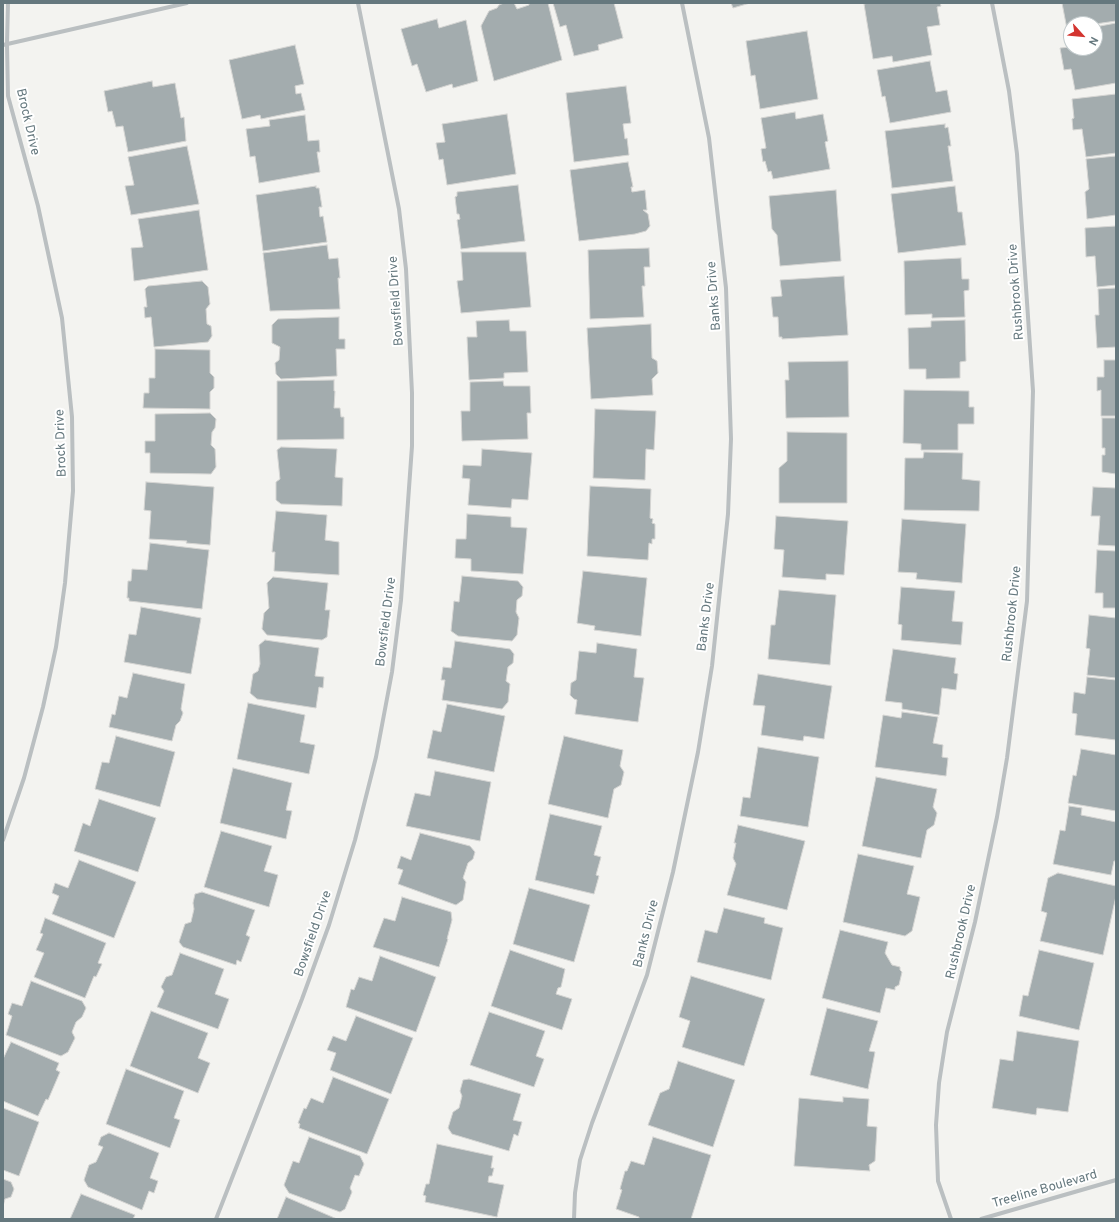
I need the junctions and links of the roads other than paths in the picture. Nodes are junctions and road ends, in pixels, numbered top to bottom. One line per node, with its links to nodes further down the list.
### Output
1 (8, 3): 7 (street, Brock Drive)
2 (187, 3): 7 (street)
3 (358, 3): 10 (street, Bowsfield Drive)
4 (682, 3): 11 (street, Banks Drive)
5 (992, 3): 12 (street, Rushbrook Drive)
6 (3, 41): 7 (street)
7 (5, 45): 8 (street, Brock Drive)
8 (3, 840)
9 (1116, 1180): 13 (street, Treeline Boulevard)
10 (216, 1219)
11 (574, 1219)
12 (951, 1219)
13 (980, 1219)

